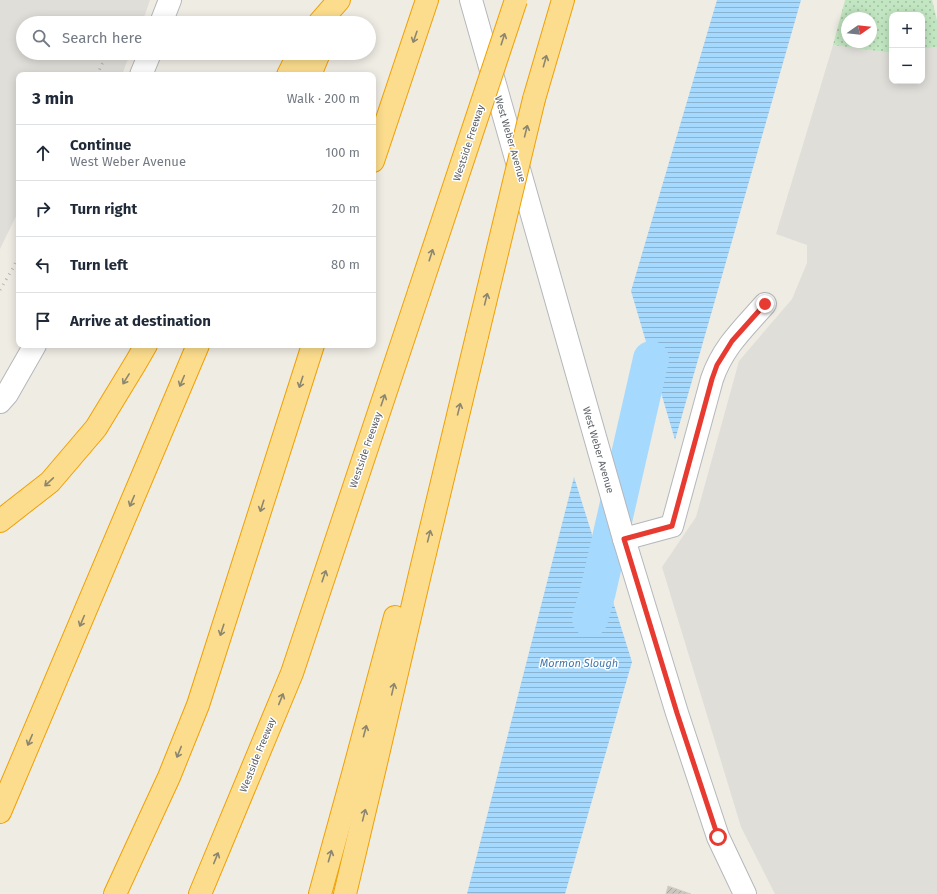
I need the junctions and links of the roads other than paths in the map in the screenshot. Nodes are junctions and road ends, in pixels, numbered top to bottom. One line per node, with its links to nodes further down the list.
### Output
1 (170, 0): 7 (street)
2 (340, 0): 8 (highway); 9 (highway)
3 (427, 0): 16 (highway, one-way to 16)
4 (471, 0): 24 (street, West Weber Avenue)
5 (516, 0): 28 (highway, Westside Freeway, one-way to 5, bridge)
6 (563, 0): 25 (highway, one-way to 6, bridge)
7 (164, 16)
8 (325, 16)
9 (334, 16)
10 (147, 60): 13 (street)
11 (296, 60): 14 (highway)
12 (316, 60): 15 (highway)
13 (142, 72)
14 (290, 72)
15 (311, 72)
16 (376, 152)
17 (765, 304): 24 (street)
18 (33, 348): 22 (street)
19 (144, 348): 23 (highway, one-way to 23)
20 (197, 348): 26 (highway, one-way to 26)
21 (312, 348): 27 (highway, one-way to 27)
22 (0, 402)
23 (0, 522)
24 (624, 539): 31 (street, West Weber Avenue)
25 (420, 574): 29 (highway, one-way to 25); 30 (highway, one-way to 25)
26 (0, 812)
27 (115, 894)
28 (200, 894)
29 (320, 894)
30 (345, 894)
31 (745, 894)

